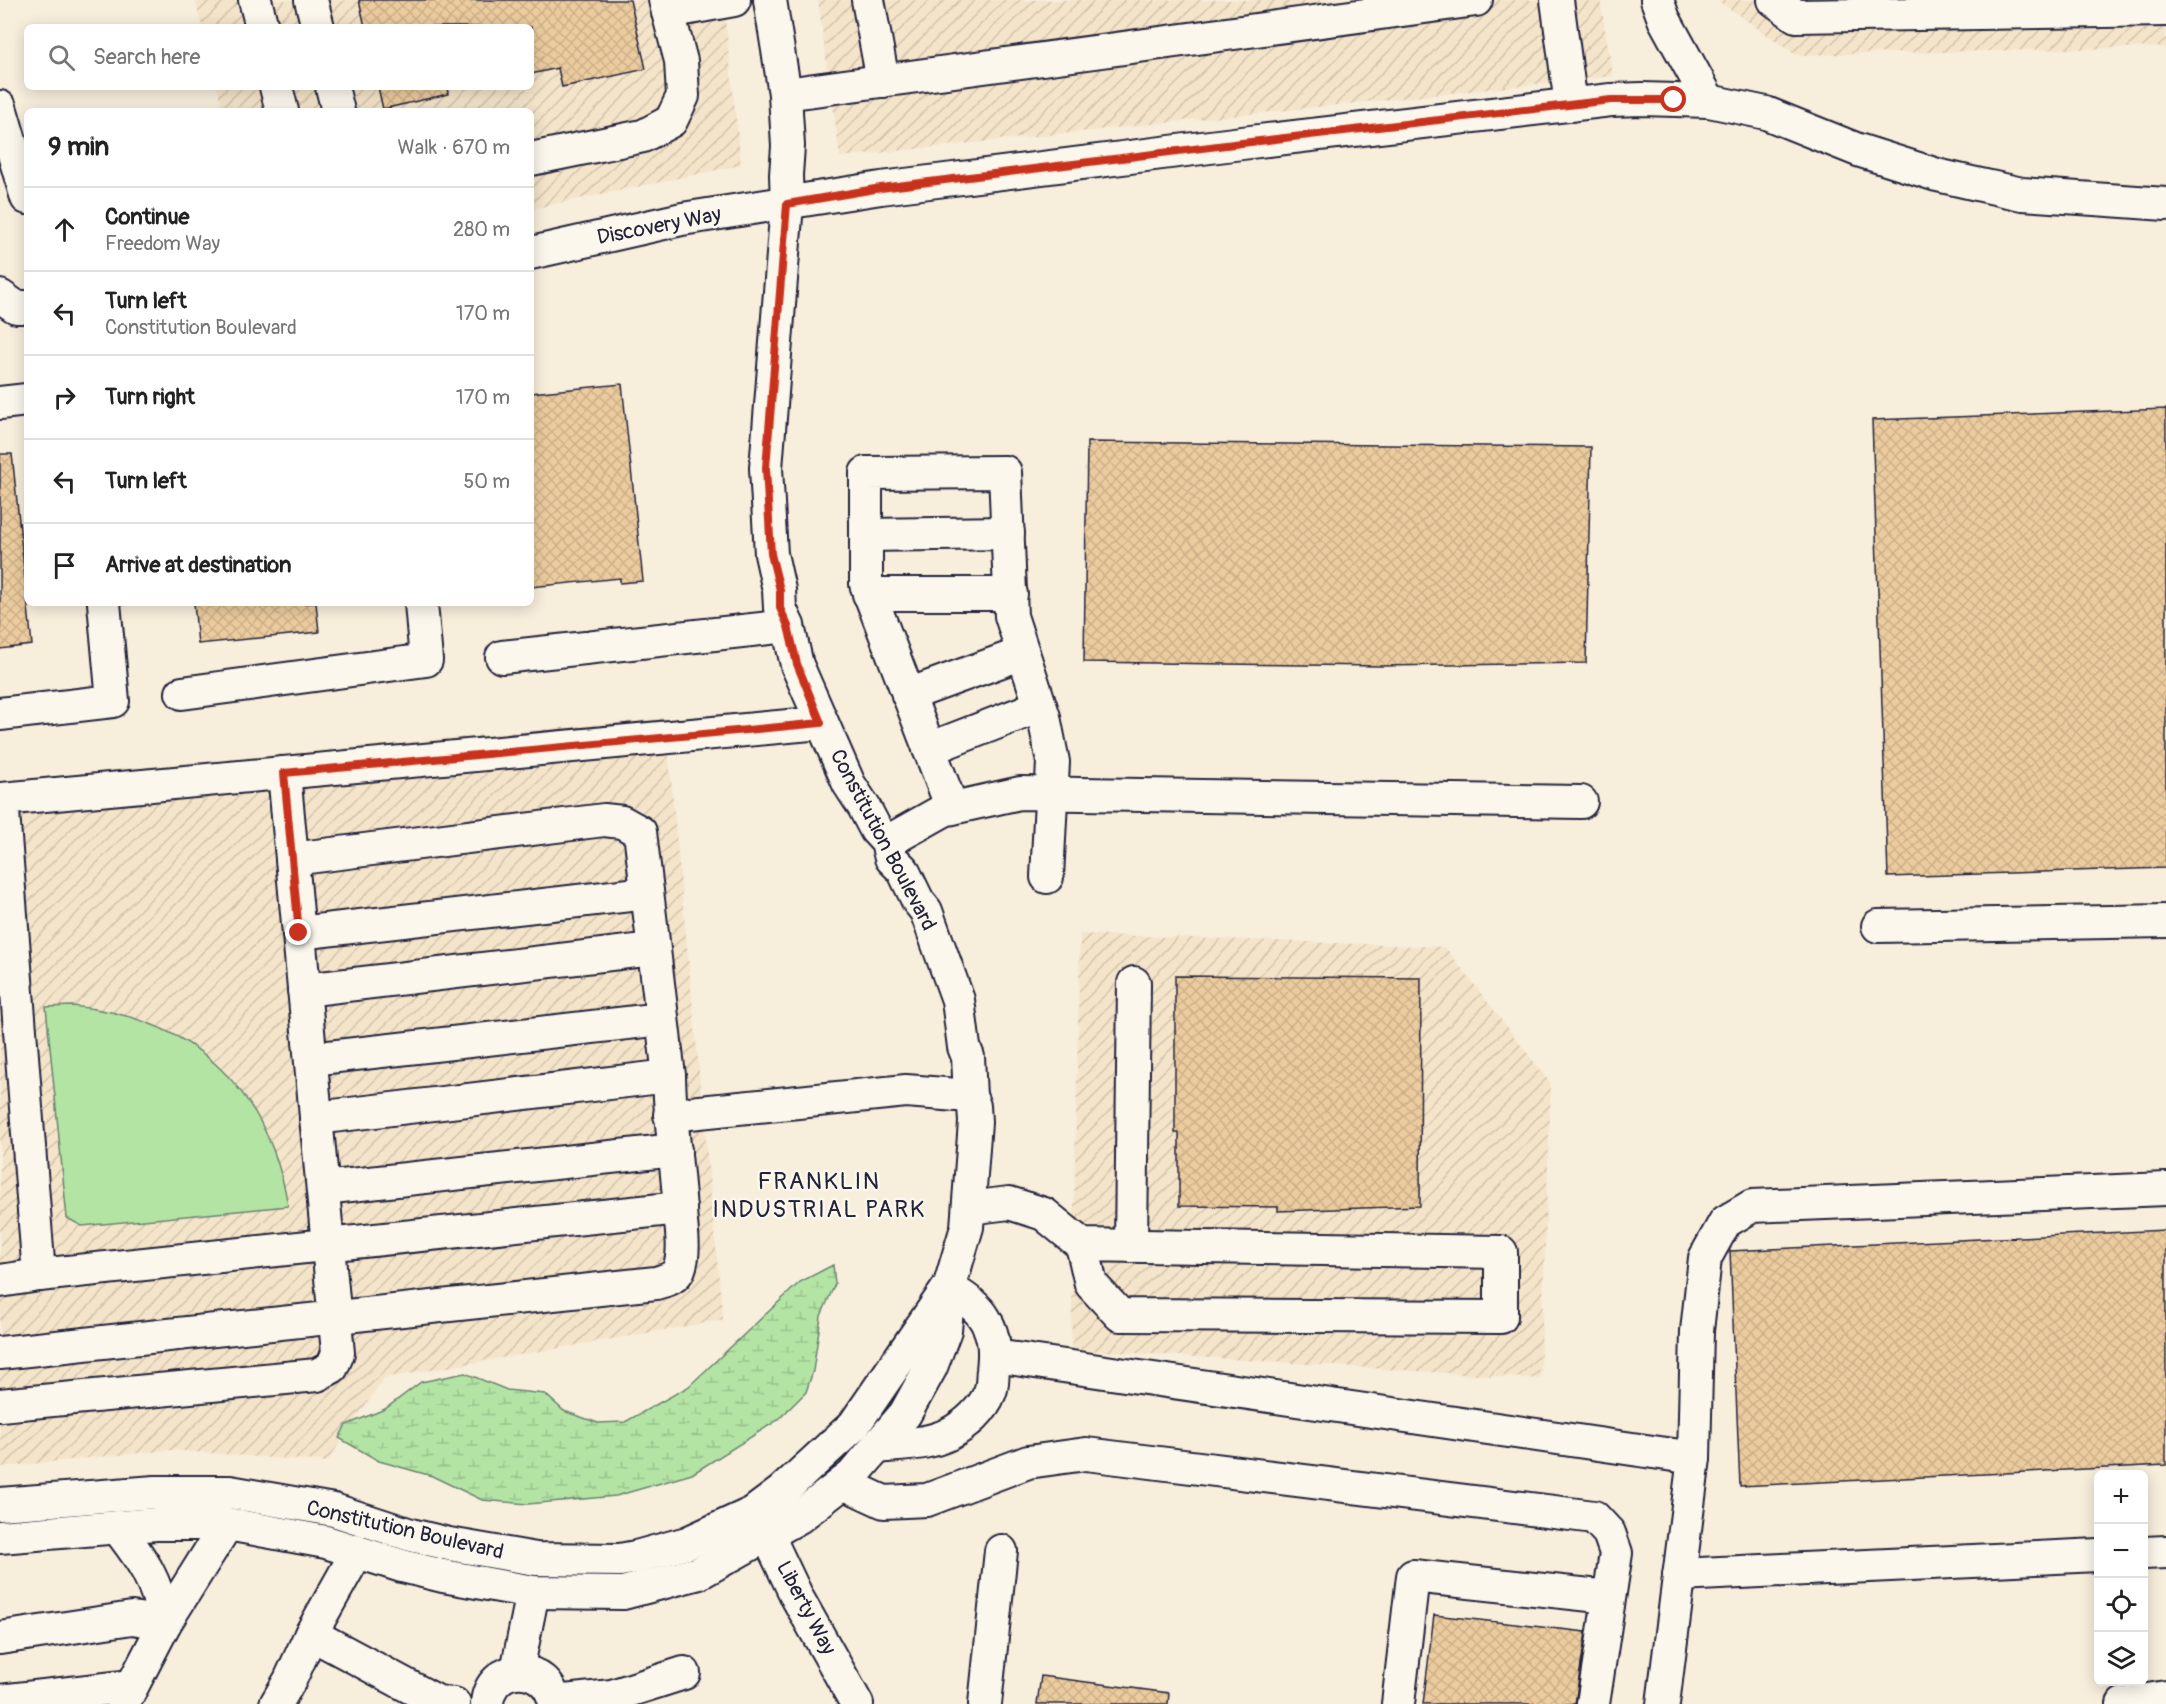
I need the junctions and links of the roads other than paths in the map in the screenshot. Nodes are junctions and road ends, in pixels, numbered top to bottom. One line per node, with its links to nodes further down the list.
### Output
1 (255, 0): 12 (street)
2 (311, 0): 13 (street)
3 (734, 0): 10 (street)
4 (770, 0): 17 (street, Constitution Boulevard)
5 (868, 0): 14 (street)
6 (1476, 0): 14 (street)
7 (1557, 0): 19 (street)
8 (1657, 0): 18 (street)
9 (1774, 0): 11 (street)
10 (666, 6): 23 (street)
11 (2166, 10)
12 (261, 24)
13 (317, 24)
14 (883, 81): 17 (street)
15 (277, 90): 21 (street)
16 (333, 90): 22 (street)
17 (785, 94): 25 (street, Constitution Boulevard)
18 (1709, 100): 19 (street, Discovery Way); 26 (street, Discovery Way)
19 (1571, 105): 25 (street, Discovery Way)
20 (0, 107): 24 (street)
21 (281, 108)
22 (337, 108)
23 (534, 158)
24 (24, 188)
25 (787, 204): 27 (street, Discovery Way); 36 (street, Constitution Boulevard)
26 (2166, 204)
27 (534, 252)
28 (24, 400): 29 (street)
29 (0, 403)
30 (1008, 533): 31 (street); 31 (street); 33 (street)
31 (866, 535): 32 (street)
32 (869, 594): 33 (street); 40 (street)
33 (1011, 594): 37 (street)
34 (104, 606): 42 (street)
35 (421, 606): 39 (street)
36 (788, 626): 38 (street); 43 (street, Constitution Boulevard)
37 (1023, 653): 40 (street); 41 (street)
38 (502, 657)
39 (182, 693)
40 (909, 695): 44 (street)
41 (1040, 706): 44 (street); 46 (street)
42 (0, 714)
43 (821, 723): 45 (street); 50 (street, Constitution Boulevard)
44 (929, 749): 49 (street)
45 (284, 773): 47 (street); 51 (street)
46 (1052, 794): 48 (street); 49 (street); 52 (street)
47 (1, 799): 74 (street)
48 (1581, 802)
49 (952, 808): 50 (street)
50 (887, 842): 63 (street, Constitution Boulevard)
51 (292, 859): 53 (street); 56 (street)
52 (1047, 877)
53 (647, 893): 56 (street); 57 (street)
54 (2166, 921): 55 (street)
55 (1878, 926)
56 (299, 933): 59 (street)
57 (654, 949): 59 (street); 60 (street)
58 (1134, 983): 73 (street)
59 (304, 990): 61 (street)
60 (662, 1019): 61 (street); 62 (street)
61 (311, 1059): 65 (street)
62 (669, 1076): 64 (street); 65 (street)
63 (970, 1096): 64 (street); 70 (street, Constitution Boulevard)
64 (670, 1115): 66 (street)
65 (316, 1118): 67 (street)
66 (675, 1150): 67 (street); 69 (street)
67 (323, 1188): 71 (street)
68 (2166, 1189): 82 (street)
69 (680, 1208): 71 (street); 77 (street)
70 (969, 1208): 72 (street); 76 (street, Constitution Boulevard)
71 (328, 1245): 74 (street); 77 (street)
72 (1082, 1245): 73 (street); 73 (street)
73 (1131, 1246)
74 (39, 1275): 75 (street)
75 (0, 1281)
76 (949, 1287): 79 (street); 81 (street, Constitution Boulevard); 86 (street, Constitution Boulevard)
77 (335, 1317): 78 (street); 80 (street)
78 (0, 1353)
79 (994, 1356): 81 (street); 82 (street)
80 (0, 1405)
81 (877, 1447): 83 (street, Constitution Boulevard)
82 (1694, 1458): 94 (street)
83 (843, 1483): 86 (street, Constitution Boulevard); 96 (street)
84 (0, 1504): 86 (street, Constitution Boulevard)
85 (227, 1524): 87 (street, Constitution Boulevard); 90 (street, Constitution Boulevard); 97 (street)
86 (761, 1525): 95 (street, Constitution Boulevard); 109 (street, Liberty Way)
87 (117, 1527): 88 (street, Constitution Boulevard); 97 (street)
88 (0, 1537)
89 (1001, 1551): 110 (street)
90 (357, 1552): 95 (street, Constitution Boulevard); 98 (street)
91 (2166, 1552): 92 (street)
92 (2148, 1553)
93 (2094, 1555): 94 (street)
94 (1679, 1575): 113 (street)
95 (533, 1592): 100 (street)
96 (1609, 1597): 111 (street); 112 (street)
97 (165, 1623): 99 (street); 102 (street)
98 (311, 1634): 106 (street); 107 (street)
99 (0, 1638)
100 (518, 1671): 105 (street); 108 (street)
101 (684, 1673): 105 (street)
102 (127, 1695): 104 (street)
103 (2166, 1697): 114 (street)
104 (0, 1701)
105 (555, 1703)
106 (276, 1704)
107 (454, 1704)
108 (487, 1704)
109 (857, 1704)
110 (985, 1704)
111 (1398, 1704)
112 (1593, 1704)
113 (1663, 1704)
114 (2123, 1704)

